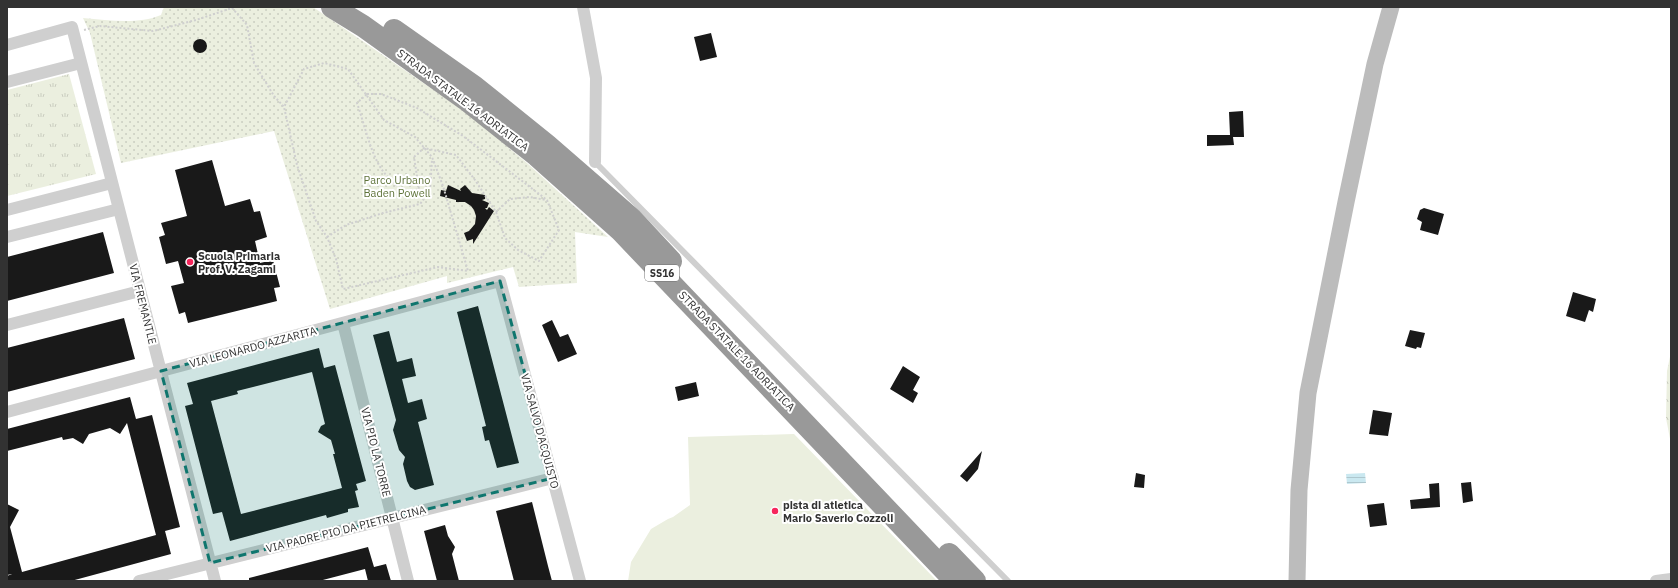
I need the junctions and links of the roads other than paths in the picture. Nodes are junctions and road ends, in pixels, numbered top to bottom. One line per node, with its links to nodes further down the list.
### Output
1 (332, 7): 27 (highway, STRADA STATALE 16 ADRIATICA / SS16)
2 (360, 7): 28 (highway, STRADA STATALE 16 ADRIATICA / SS16)
3 (583, 7): 8 (street)
4 (1391, 7): 30 (main road)
5 (7, 45): 6 (street, VIA FREMANTLE)
6 (81, 63): 7 (street); 9 (street, VIA FREMANTLE)
7 (7, 82)
8 (595, 162): 29 (lane)
9 (112, 183): 10 (street, VIA FREMANTLE); 11 (street)
10 (119, 209): 12 (street); 14 (street, VIA FREMANTLE)
11 (7, 210)
12 (7, 237)
13 (500, 281): 15 (street, VIA LEONARDO AZZARITA); 19 (street, VIA SALVO D'ACQUISTO)
14 (140, 291): 16 (street); 17 (street, VIA FREMANTLE)
15 (343, 323): 17 (street, VIA LEONARDO AZZARITA); 20 (street, VIA PIO LA TORRE)
16 (7, 325)
17 (161, 371): 18 (street, VIA LEONARDO AZZARITA); 21 (street, VIA FREMANTLE)
18 (7, 412)
19 (553, 478): 20 (street, VIA PADRE PIO DA PIETRELCINA); 26 (street, VIA SALVO D'ACQUISTO)
20 (392, 518): 21 (street, VIA PADRE PIO DA PIETRELCINA); 25 (street, VIA PIO LA TORRE)
21 (210, 563): 23 (street, VIA PADRE PIO DA PIETRELCINA); 24 (street, VIA FREMANTLE)
22 (1671, 579): 31 (street)
23 (139, 581)
24 (215, 581)
25 (408, 581)
26 (580, 581)
27 (955, 581)
28 (975, 581)
29 (1008, 581)
30 (1297, 581)
31 (1656, 581)

